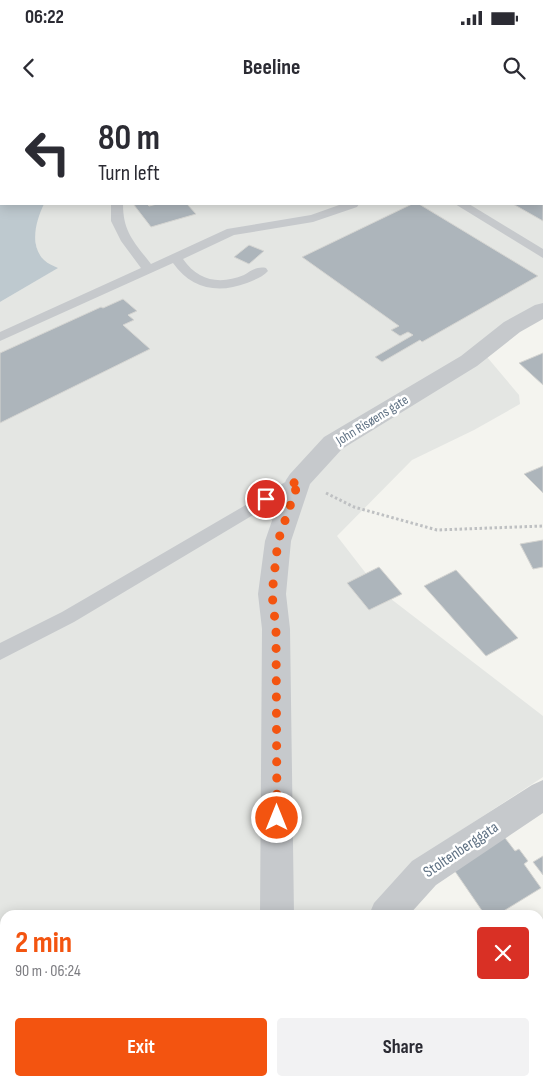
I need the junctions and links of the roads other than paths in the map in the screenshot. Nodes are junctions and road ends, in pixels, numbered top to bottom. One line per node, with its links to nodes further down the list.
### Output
1 (117, 205): 6 (lane)
2 (350, 205): 5 (lane)
3 (463, 205): 4 (lane)
4 (543, 254)
5 (176, 258): 6 (lane); 7 (lane)
6 (149, 270): 9 (lane)
7 (261, 271)
8 (543, 310): 10 (street, John Risøens gate)
9 (0, 337)
10 (299, 480): 11 (lane); 13 (street, John Risøens gate)
11 (0, 652)
12 (543, 795): 14 (street, Stoltenberggata)
13 (277, 910)
14 (391, 910)

